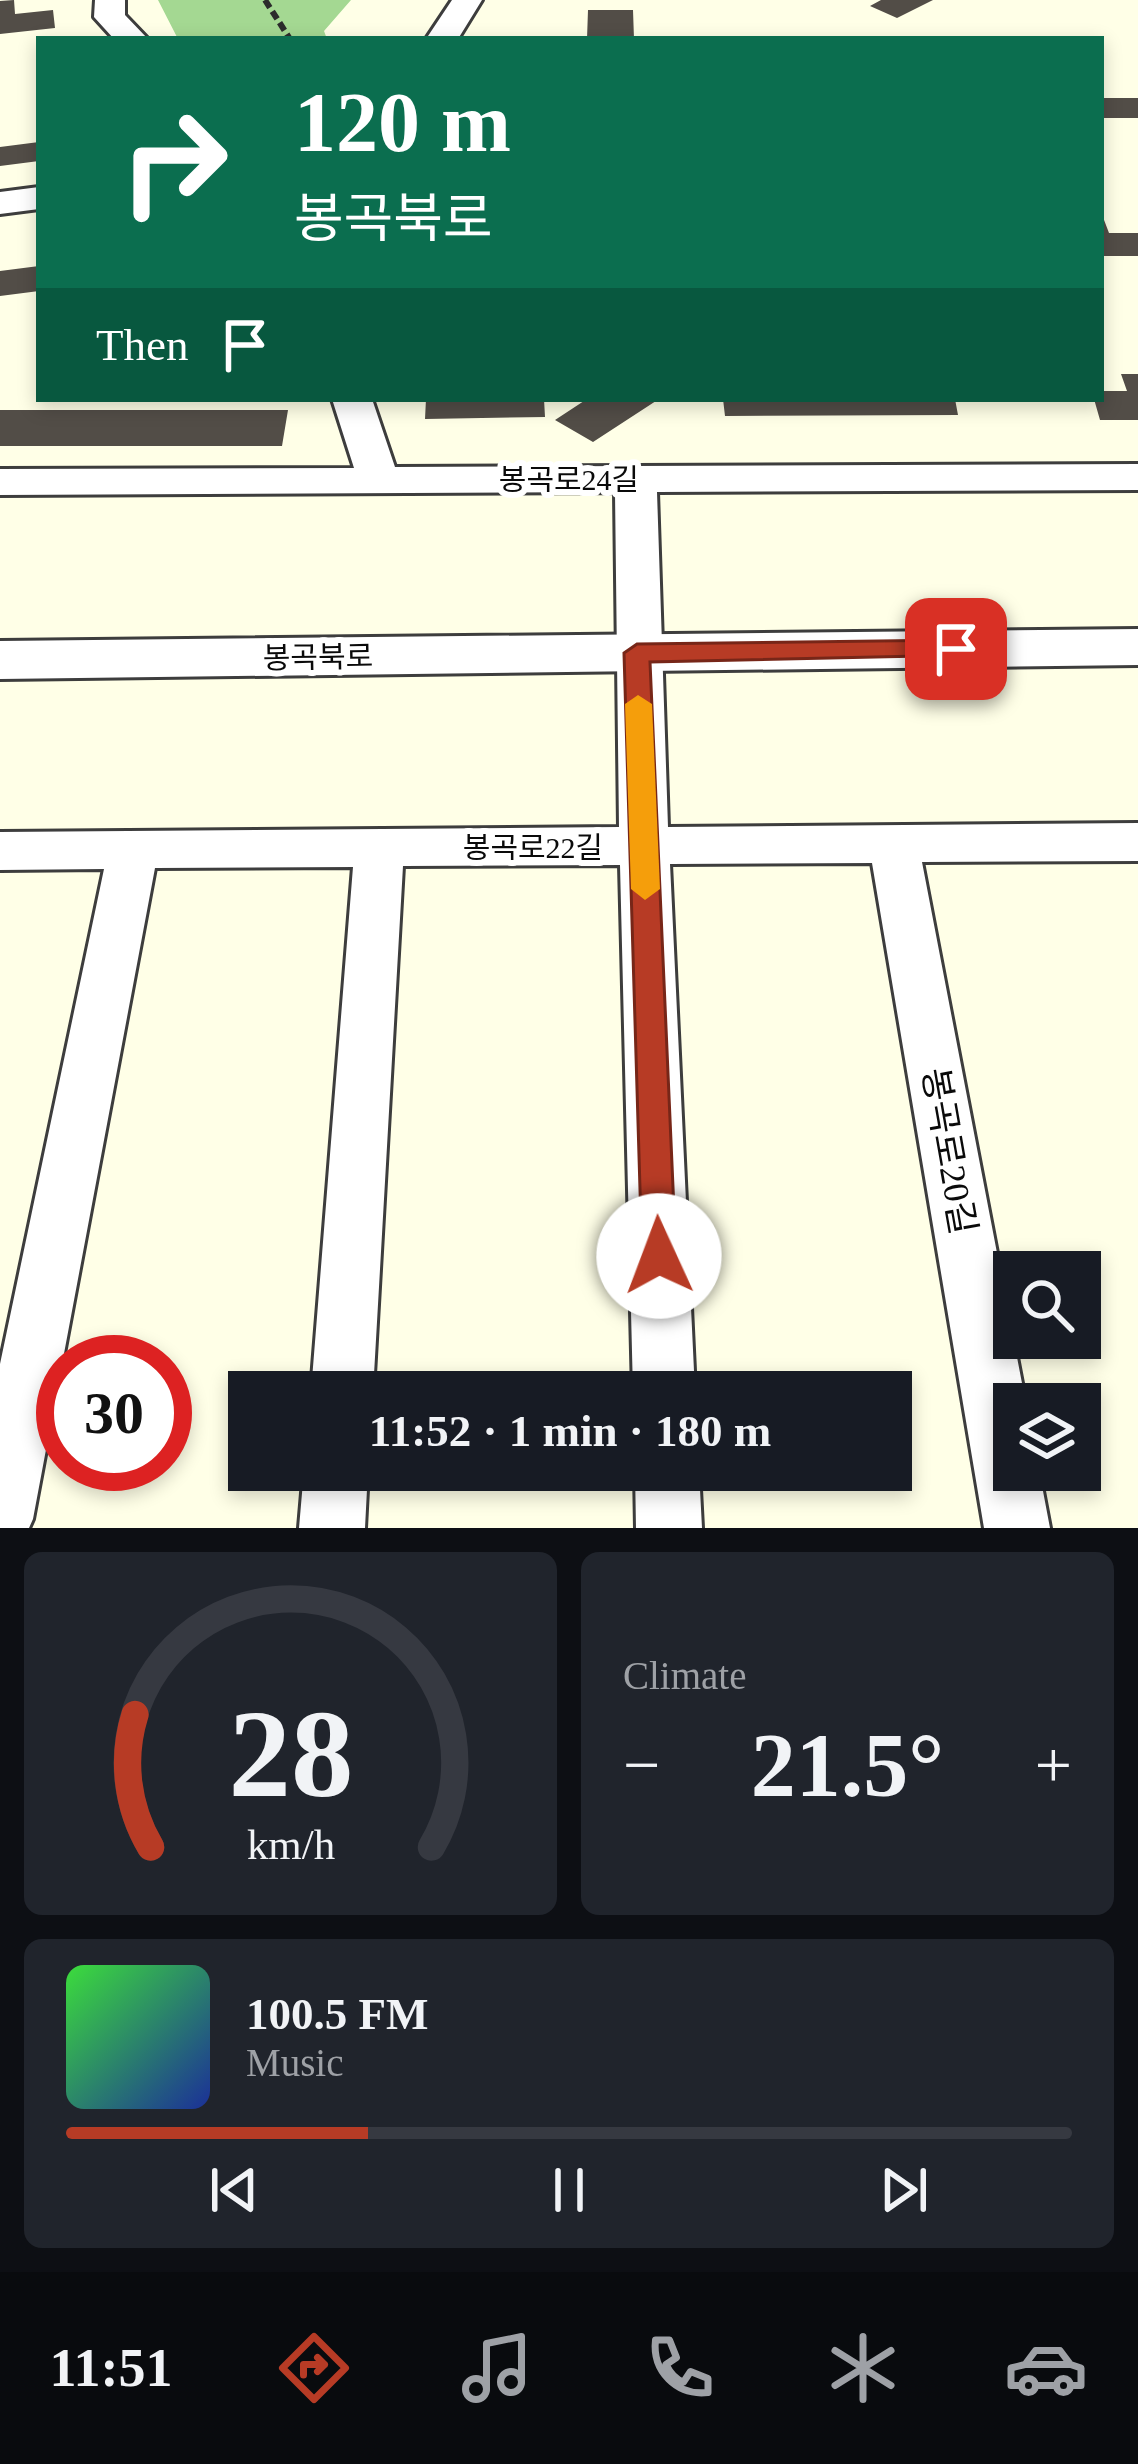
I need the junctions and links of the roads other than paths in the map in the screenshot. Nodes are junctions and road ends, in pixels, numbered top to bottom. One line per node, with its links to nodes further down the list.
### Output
1 (110, 0): 3 (street)
2 (467, 0): 4 (street)
3 (129, 36)
4 (444, 36)
5 (36, 198): 6 (street)
6 (0, 203)
7 (353, 402): 10 (street)
8 (1138, 477): 9 (street, 봉곡로24길)
9 (636, 479): 10 (street, 봉곡로24길); 13 (street)
10 (380, 480): 11 (street, 봉곡로24길)
11 (0, 482)
12 (1138, 646): 13 (street, 봉곡북로)
13 (637, 653): 14 (street, 봉곡북로); 16 (street)
14 (0, 660)
15 (894, 844): 16 (street, 봉곡로22길); 20 (street, 봉곡로22길); 28 (street, 봉곡로20길)
16 (644, 846): 17 (street, 봉곡로22길); 22 (street)
17 (380, 848): 18 (street, 봉곡로22길); 21 (street)
18 (133, 850): 19 (street, 봉곡로22길); 25 (street)
19 (0, 851)
20 (1135, 852)
21 (343, 1371)
22 (663, 1371)
23 (335, 1491): 26 (street)
24 (668, 1491): 27 (street)
25 (0, 1519)
26 (332, 1528)
27 (669, 1528)
28 (1017, 1528)

